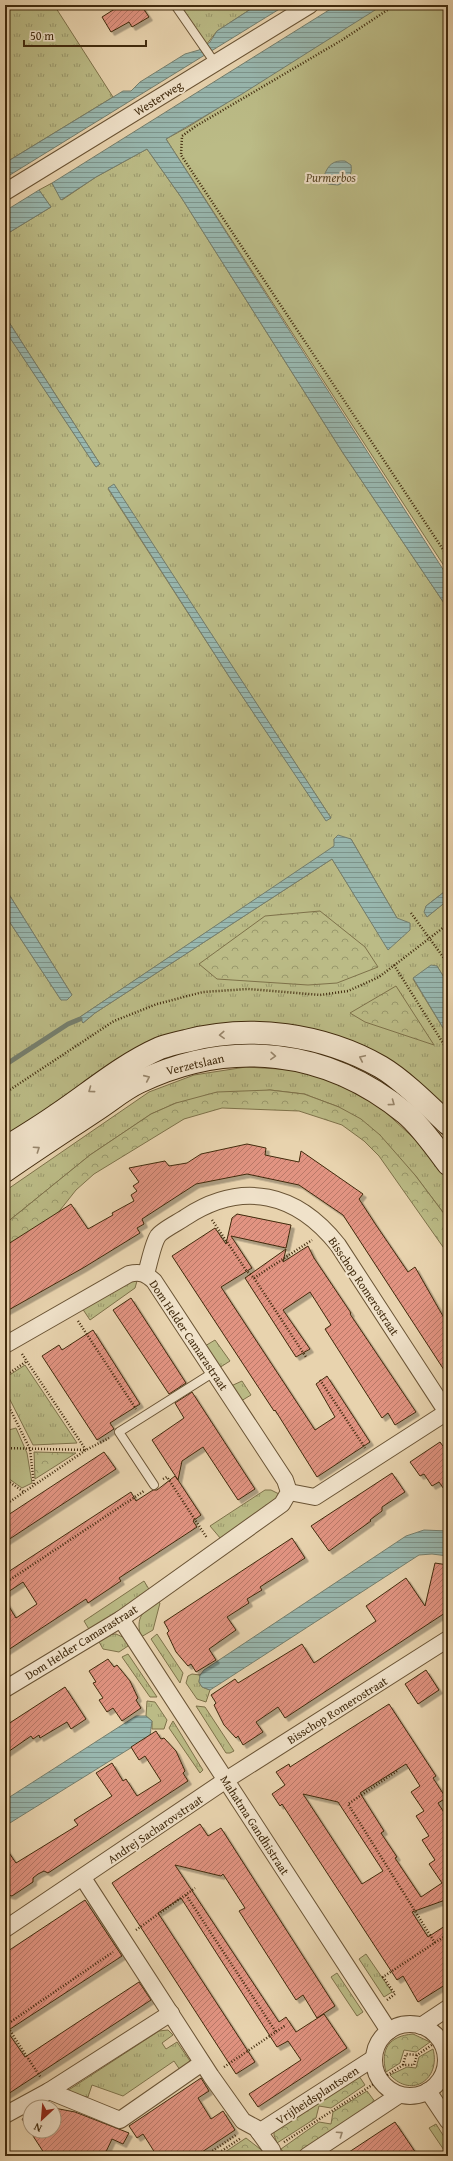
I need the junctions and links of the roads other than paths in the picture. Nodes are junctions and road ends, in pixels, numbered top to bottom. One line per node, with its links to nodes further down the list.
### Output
1 (175, 5): 3 (lane)
2 (310, 5): 3 (street, Westerweg)
3 (213, 59): 4 (street, Westerweg)
4 (5, 192)
5 (448, 1124): 6 (main road, Verzetslaan, one-way to 6)
6 (5, 1148)
7 (448, 1164): 8 (main road, Verzetslaan, one-way to 7)
8 (5, 1170)
9 (146, 1274): 10 (street, Dom Helder Camarastraat); 11 (street, Dom Helder Camarastraat); 12 (street, Bisschop Romerostraat)
10 (9, 1342)
11 (214, 1372): 13 (lane); 14 (street, Dom Helder Camarastraat)
12 (447, 1413): 14 (street)
13 (154, 1485)
14 (289, 1492): 15 (street, Dom Helder Camarastraat)
15 (121, 1619): 17 (street, Dom Helder Camarastraat); 18 (street, Mahatma Gandhistraat)
16 (448, 1639): 18 (street, Bisschop Romerostraat)
17 (5, 1689)
18 (226, 1780): 19 (street, Andrej Sacharovstraat); 24 (street, Mahatma Gandhistraat)
19 (83, 1878): 20 (street, Andrej Sacharovstraat); 22 (street)
20 (5, 1929)
21 (448, 2008): 23 (street)
22 (171, 2013): 28 (street); 29 (street)
23 (421, 2026): 24 (street); 25 (street)
24 (389, 2031): 26 (street)
25 (444, 2037): 27 (street)
26 (374, 2058): 31 (street); 34 (street, Vrijheidsplantsoen)
27 (447, 2065): 30 (street)
28 (206, 2070): 29 (street); 34 (street)
29 (49, 2091): 32 (street)
30 (428, 2091): 31 (street); 33 (street)
31 (399, 2095): 36 (street, one-way to 31)
32 (5, 2115)
33 (448, 2121)
34 (256, 2128): 35 (street)
35 (273, 2153)
36 (307, 2156)

